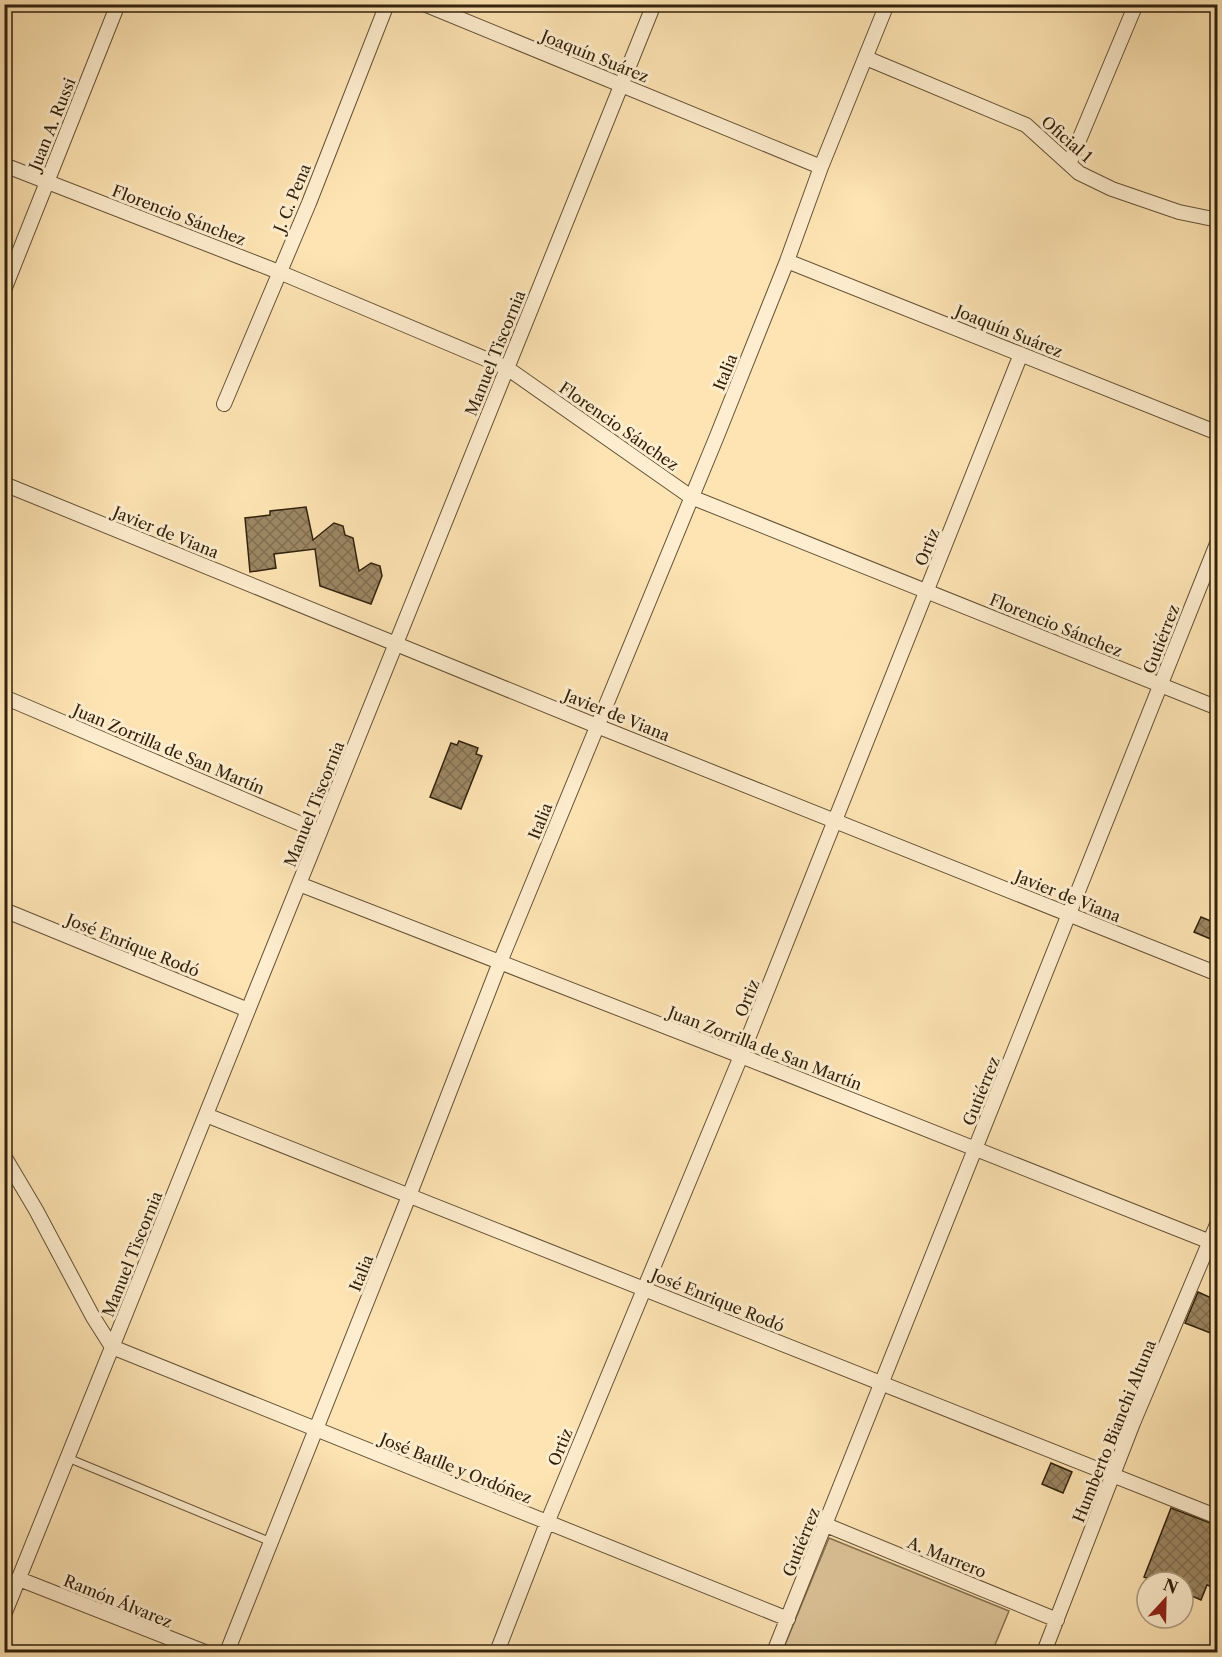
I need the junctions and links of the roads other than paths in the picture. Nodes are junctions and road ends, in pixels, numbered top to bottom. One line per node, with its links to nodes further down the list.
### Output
1 (118, 4): 12 (street, Juan A. Russi)
2 (387, 4): 15 (street, J. C. Pena)
3 (424, 4): 8 (street, Joaquín Suárez)
4 (654, 4): 8 (street, Manuel Tiscornia)
5 (887, 4): 7 (street, Italia)
6 (1136, 4): 9 (street)
7 (866, 58): 9 (street, Oficial 1); 11 (street, Italia)
8 (621, 85): 11 (street, Joaquín Suárez); 18 (street, Manuel Tiscornia)
9 (1069, 164): 13 (street, Oficial 1)
10 (4, 165): 12 (street, Florencio Sánchez)
11 (821, 167): 14 (street, Italia)
12 (47, 181): 15 (street, Florencio Sánchez); 16 (street, Juan A. Russi)
13 (1218, 220)
14 (787, 261): 17 (street, Joaquín Suárez); 22 (street, Italia)
15 (279, 272): 18 (street, Florencio Sánchez); 19 (street, J. C. Pena)
16 (4, 290)
17 (1021, 354): 20 (street, Joaquín Suárez); 24 (street, Ortiz)
18 (507, 368): 22 (street, Florencio Sánchez); 25 (street, Manuel Tiscornia)
19 (224, 404)
20 (1218, 433)
21 (4, 484): 25 (street, Javier de Viana)
22 (691, 497): 24 (street, Florencio Sánchez); 29 (street, Italia)
23 (1218, 541): 26 (street, Gutiérrez)
24 (927, 591): 26 (street, Florencio Sánchez); 30 (street, Ortiz)
25 (396, 643): 29 (street, Javier de Viana); 31 (street, Manuel Tiscornia)
26 (1161, 685): 28 (street, Florencio Sánchez); 34 (street, Gutiérrez)
27 (4, 697): 31 (street, Juan Zorrilla de San Martín)
28 (1218, 708)
29 (597, 726): 30 (street, Javier de Viana); 35 (street, Italia)
30 (835, 820): 34 (street, Javier de Viana); 38 (street, Ortiz)
31 (320, 832): 32 (street, Manuel Tiscornia)
32 (299, 884): 35 (street, Juan Zorrilla de San Martín); 37 (street, Manuel Tiscornia)
33 (4, 910): 37 (street, José Enrique Rodó)
34 (1070, 915): 36 (street, Javier de Viana); 40 (street, Gutiérrez)
35 (500, 962): 38 (street, Juan Zorrilla de San Martín); 42 (street, Italia)
36 (1218, 974)
37 (248, 1010): 39 (street, Manuel Tiscornia)
38 (741, 1056): 40 (street, Juan Zorrilla de San Martín); 45 (street, Ortiz)
39 (206, 1115): 42 (street, José Enrique Rodó); 46 (street, Manuel Tiscornia)
40 (975, 1148): 44 (street, Juan Zorrilla de San Martín); 47 (street, Gutiérrez)
41 (4, 1156): 46 (street)
42 (409, 1196): 45 (street, José Enrique Rodó); 48 (street, Italia)
43 (1218, 1222): 44 (street, Humberto Bianchi Altuna)
44 (1213, 1244): 50 (street, Humberto Bianchi Altuna)
45 (644, 1288): 47 (street, José Enrique Rodó); 52 (street, Ortiz)
46 (112, 1347): 48 (street, José Batlle y Ordóñez); 49 (street, Manuel Tiscornia)
47 (882, 1383): 50 (street, José Enrique Rodó); 53 (street, Gutiérrez)
48 (317, 1428): 52 (street, José Batlle y Ordóñez); 54 (street, Italia)
49 (68, 1458): 54 (lane); 56 (street, Manuel Tiscornia)
50 (1113, 1476): 51 (street, José Enrique Rodó); 59 (street, Humberto Bianchi Altuna)
51 (1218, 1517)
52 (547, 1523): 58 (street, José Batlle y Ordóñez); 62 (street, Ortiz)
53 (826, 1525): 58 (street, Gutiérrez); 59 (street, A. Marrero)
54 (272, 1542): 61 (street, Italia)
55 (4, 1576): 56 (lane)
56 (19, 1579): 57 (street, Manuel Tiscornia); 60 (street, Ramón Álvarez)
57 (4, 1615)
58 (788, 1619): 63 (street, Gutiérrez)
59 (1057, 1620): 64 (street, Humberto Bianchi Altuna)
60 (205, 1653)
61 (227, 1653)
62 (497, 1653)
63 (774, 1653)
64 (1044, 1653)

